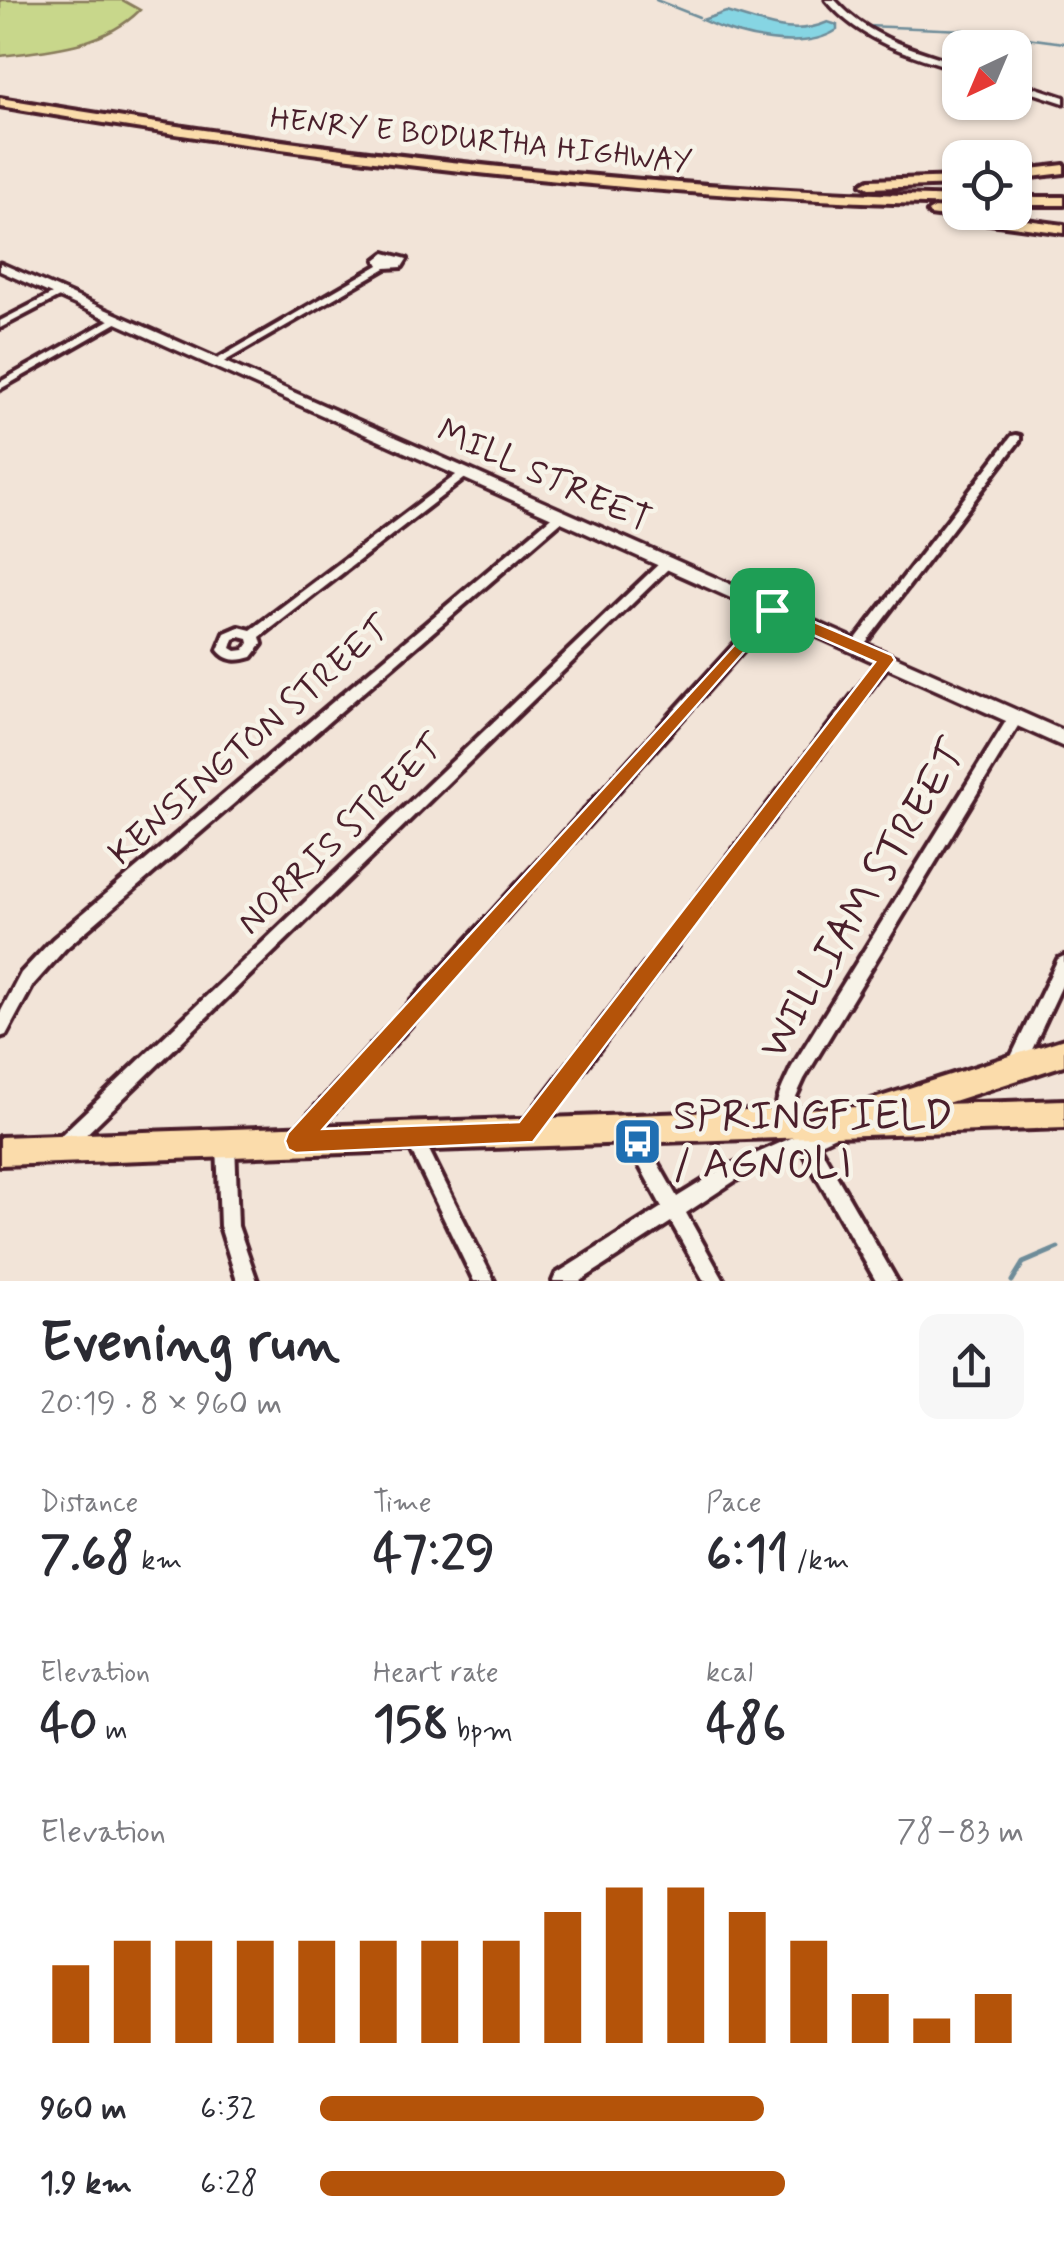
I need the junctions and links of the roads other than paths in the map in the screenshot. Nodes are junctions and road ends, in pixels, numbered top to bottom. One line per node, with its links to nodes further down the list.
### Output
1 (830, 0): 2 (street)
2 (942, 61)
3 (1032, 90): 5 (street)
4 (0, 92): 9 (highway, HENRY E BODURTHA HIGHWAY)
5 (1064, 100)
6 (0, 102): 14 (highway, HENRY E BODURTHA HIGHWAY)
7 (1064, 170): 8 (highway)
8 (1032, 174)
9 (679, 179): 10 (highway); 11 (highway, HENRY E BODURTHA HIGHWAY)
10 (942, 181)
11 (942, 189)
12 (1032, 190): 13 (highway)
13 (1064, 190)
14 (728, 192): 15 (highway, HENRY E BODURTHA HIGHWAY); 18 (highway)
15 (942, 200)
16 (1032, 201): 17 (highway)
17 (1064, 201)
18 (1064, 229)
19 (384, 266): 24 (street)
20 (0, 267): 21 (street, MILL STREET)
21 (58, 294): 22 (street, MILL STREET); 23 (street)
22 (116, 319): 24 (street, MILL STREET); 25 (street)
23 (0, 325)
24 (216, 362): 27 (street, MILL STREET)
25 (0, 386)
26 (1016, 438): 32 (street)
27 (464, 474): 28 (street, MILL STREET); 31 (street)
28 (560, 516): 29 (street, MILL STREET); 37 (street, KENSINGTON STREET)
29 (666, 563): 30 (street, MILL STREET); 48 (street, NORRIS STREET)
30 (772, 610): 32 (street, MILL STREET); 46 (street)
31 (253, 635)
32 (856, 647): 33 (street, MILL STREET)
33 (886, 660): 34 (street, MILL STREET); 44 (street)
34 (1016, 718): 35 (street, MILL STREET); 43 (street, WILLIAM STREET)
35 (1064, 739)
36 (1064, 964): 39 (street)
37 (0, 1029)
38 (1064, 1052): 39 (main road)
39 (1016, 1066): 41 (main road)
40 (1064, 1114): 41 (main road)
41 (849, 1121): 43 (main road)
42 (630, 1130): 43 (main road); 44 (main road); 50 (street)
43 (795, 1132): 50 (street); 55 (street)
44 (524, 1134): 45 (main road)
45 (414, 1138): 46 (main road); 52 (street)
46 (296, 1141): 47 (main road)
47 (226, 1144): 48 (main road); 51 (street)
48 (58, 1150): 49 (main road)
49 (0, 1152)
50 (672, 1210): 53 (street); 54 (street)
51 (247, 1281)
52 (484, 1281)
53 (564, 1281)
54 (714, 1281)
55 (887, 1281)

